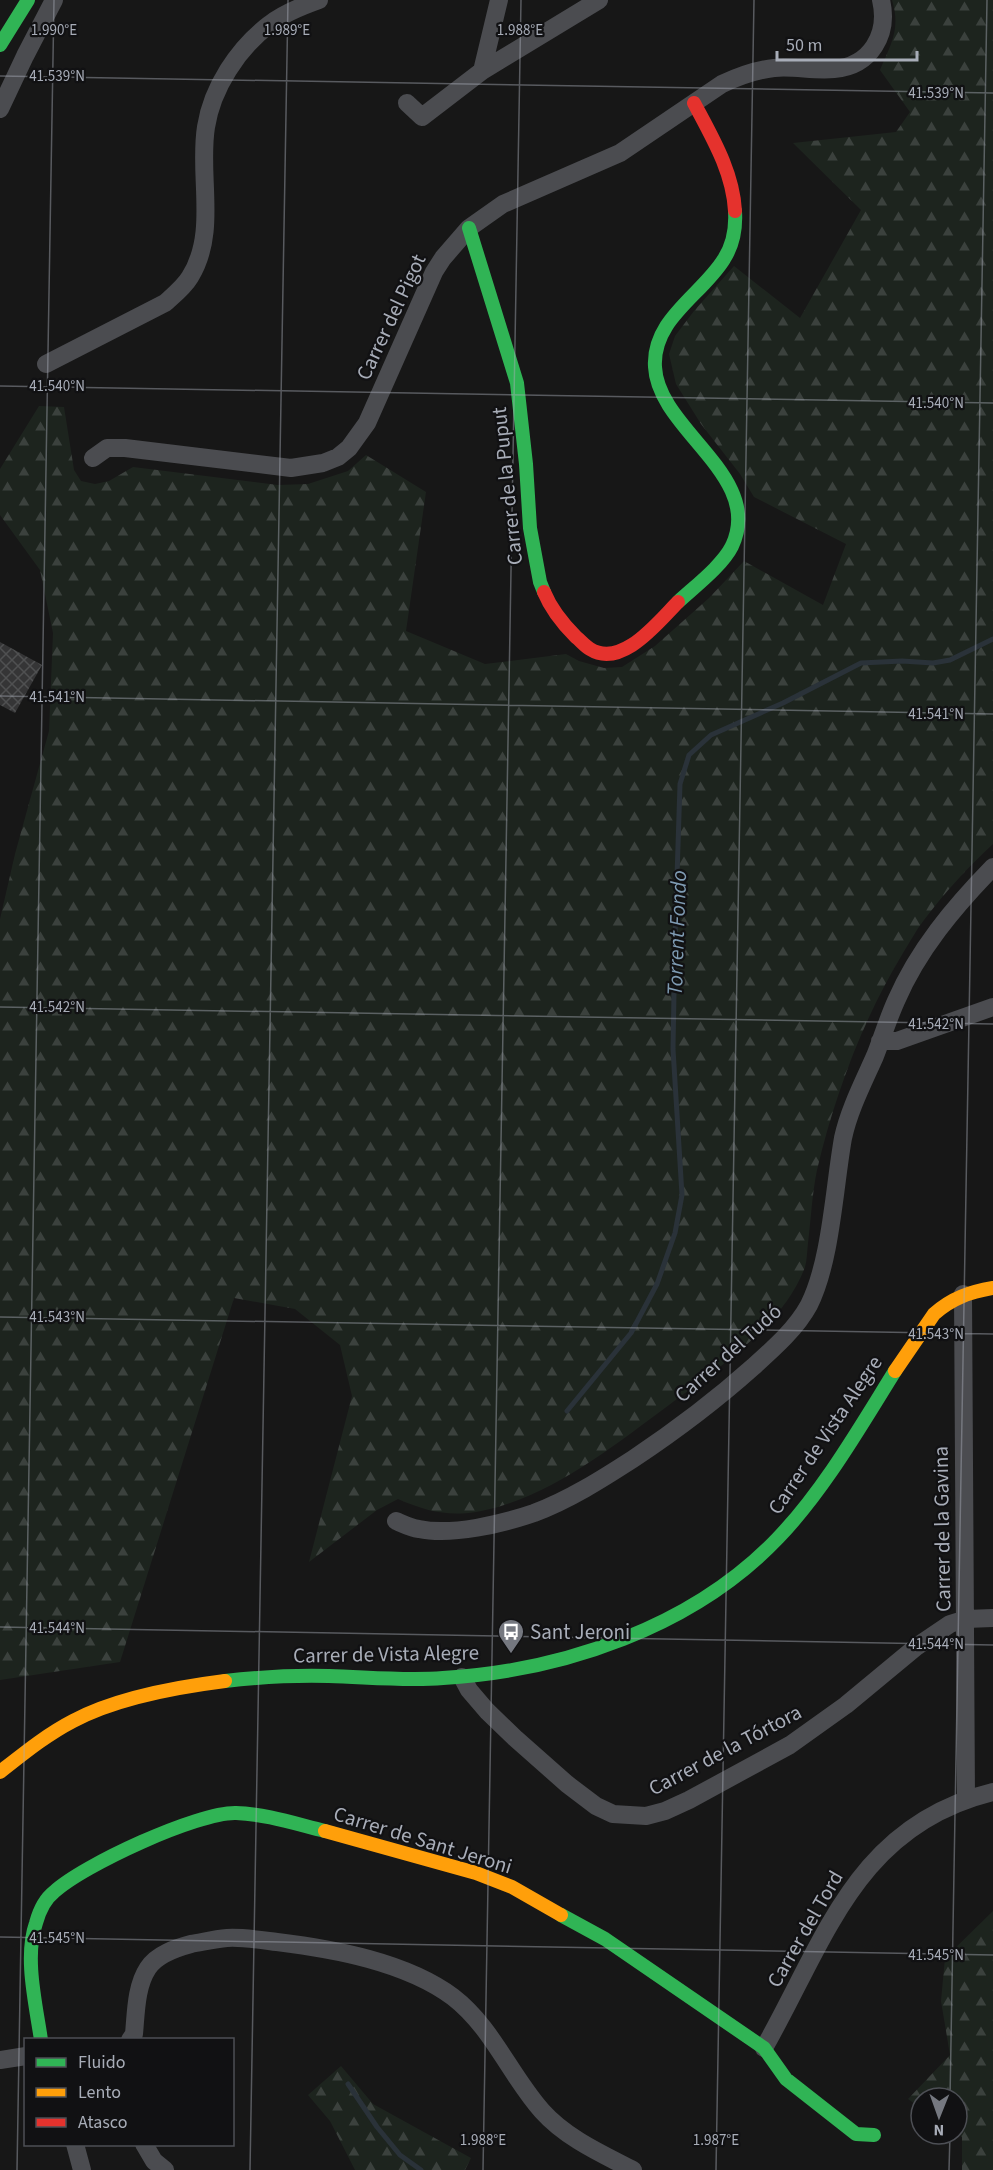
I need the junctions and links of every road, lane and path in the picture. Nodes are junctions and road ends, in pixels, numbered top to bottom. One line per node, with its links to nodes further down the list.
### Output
1 (15, 0): 8 (street)
2 (28, 0): 9 (street)
3 (54, 0): 13 (street)
4 (319, 0): 15 (street)
5 (499, 0): 10 (street)
6 (599, 0): 10 (street)
7 (881, 0): 11 (street, Carrer del Pigot)
8 (0, 35)
9 (0, 45)
10 (482, 71): 12 (street)
11 (694, 103): 14 (street, Carrer del Pigot); 14 (street, Carrer de la Puput)
12 (407, 104)
13 (0, 109)
14 (469, 228): 16 (street, Carrer del Pigot)
15 (46, 364)
16 (93, 458)
17 (993, 867): 19 (street, Carrer del Tudó)
18 (993, 1007): 19 (street)
19 (880, 1041): 22 (street, Carrer del Tudó)
20 (993, 1288): 21 (street, Carrer de Vista Alegre)
21 (963, 1294): 24 (street, Carrer de la Gavina); 25 (street, Carrer de Vista Alegre)
22 (396, 1521)
23 (993, 1618): 24 (street, Carrer de la Tórtora)
24 (966, 1619): 25 (street, Carrer de la Tórtora); 28 (street, Carrer de la Gavina)
25 (462, 1677): 26 (street, Carrer de Vista Alegre)
26 (0, 1772)
27 (993, 1792): 28 (street, Carrer del Tord)
28 (966, 1800): 31 (street, Carrer del Tord)
29 (41, 2038): 31 (street, Carrer de Sant Jeroni)
30 (131, 2038): 39 (street)
31 (764, 2048): 34 (street, Carrer de Sant Jeroni)
32 (24, 2056): 33 (street)
33 (0, 2060)
34 (874, 2135)
35 (75, 2146): 37 (street)
36 (145, 2146): 38 (street)
37 (82, 2170)
38 (165, 2170)
39 (633, 2170)

